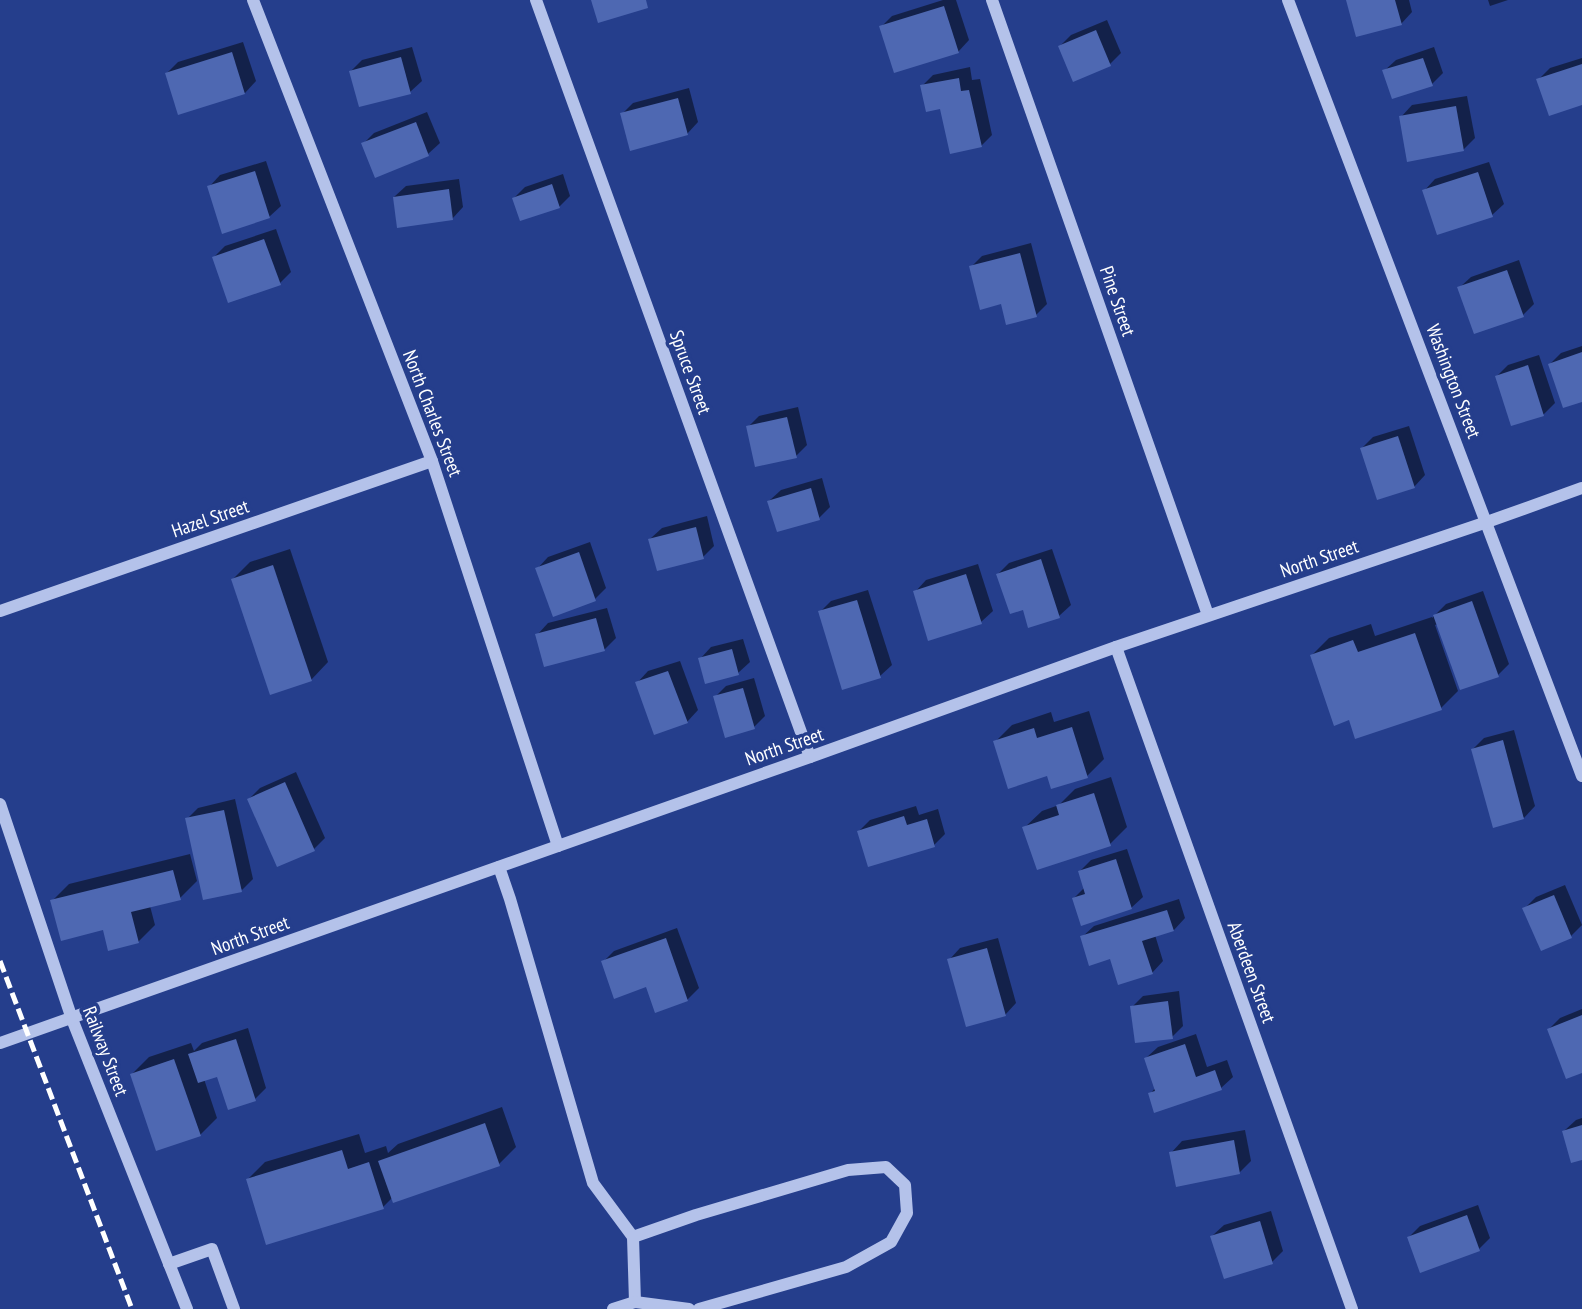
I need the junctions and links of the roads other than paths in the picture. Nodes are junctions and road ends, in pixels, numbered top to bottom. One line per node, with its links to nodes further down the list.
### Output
1 (253, 0): 5 (street, North Charles Street)
2 (536, 0): 11 (street, Spruce Street)
3 (992, 0): 9 (street, Pine Street)
4 (1288, 0): 7 (street, Washington Street)
5 (432, 461): 8 (street, Hazel Street); 14 (street, North Charles Street)
6 (1582, 488): 7 (street, North Street)
7 (1487, 522): 9 (street, North Street); 12 (street, Washington Street)
8 (0, 611)
9 (1208, 615): 10 (street, North Street)
10 (1116, 647): 11 (street, North Street); 26 (street, Aberdeen Street)
11 (810, 757): 14 (street, North Street)
12 (1582, 776)
13 (0, 804): 16 (street, Railway Street)
14 (558, 846): 15 (street, North Street)
15 (499, 867): 16 (street, North Street); 18 (street)
16 (72, 1019): 17 (street, North Street); 19 (street, Railway Street)
17 (0, 1043)
18 (633, 1237): 20 (street); 25 (street)
19 (169, 1264): 21 (street, Railway Street); 22 (street)
20 (635, 1302): 23 (street); 24 (street)
21 (187, 1309)
22 (234, 1309)
23 (613, 1309)
24 (689, 1309)
25 (699, 1309)
26 (1352, 1309)

